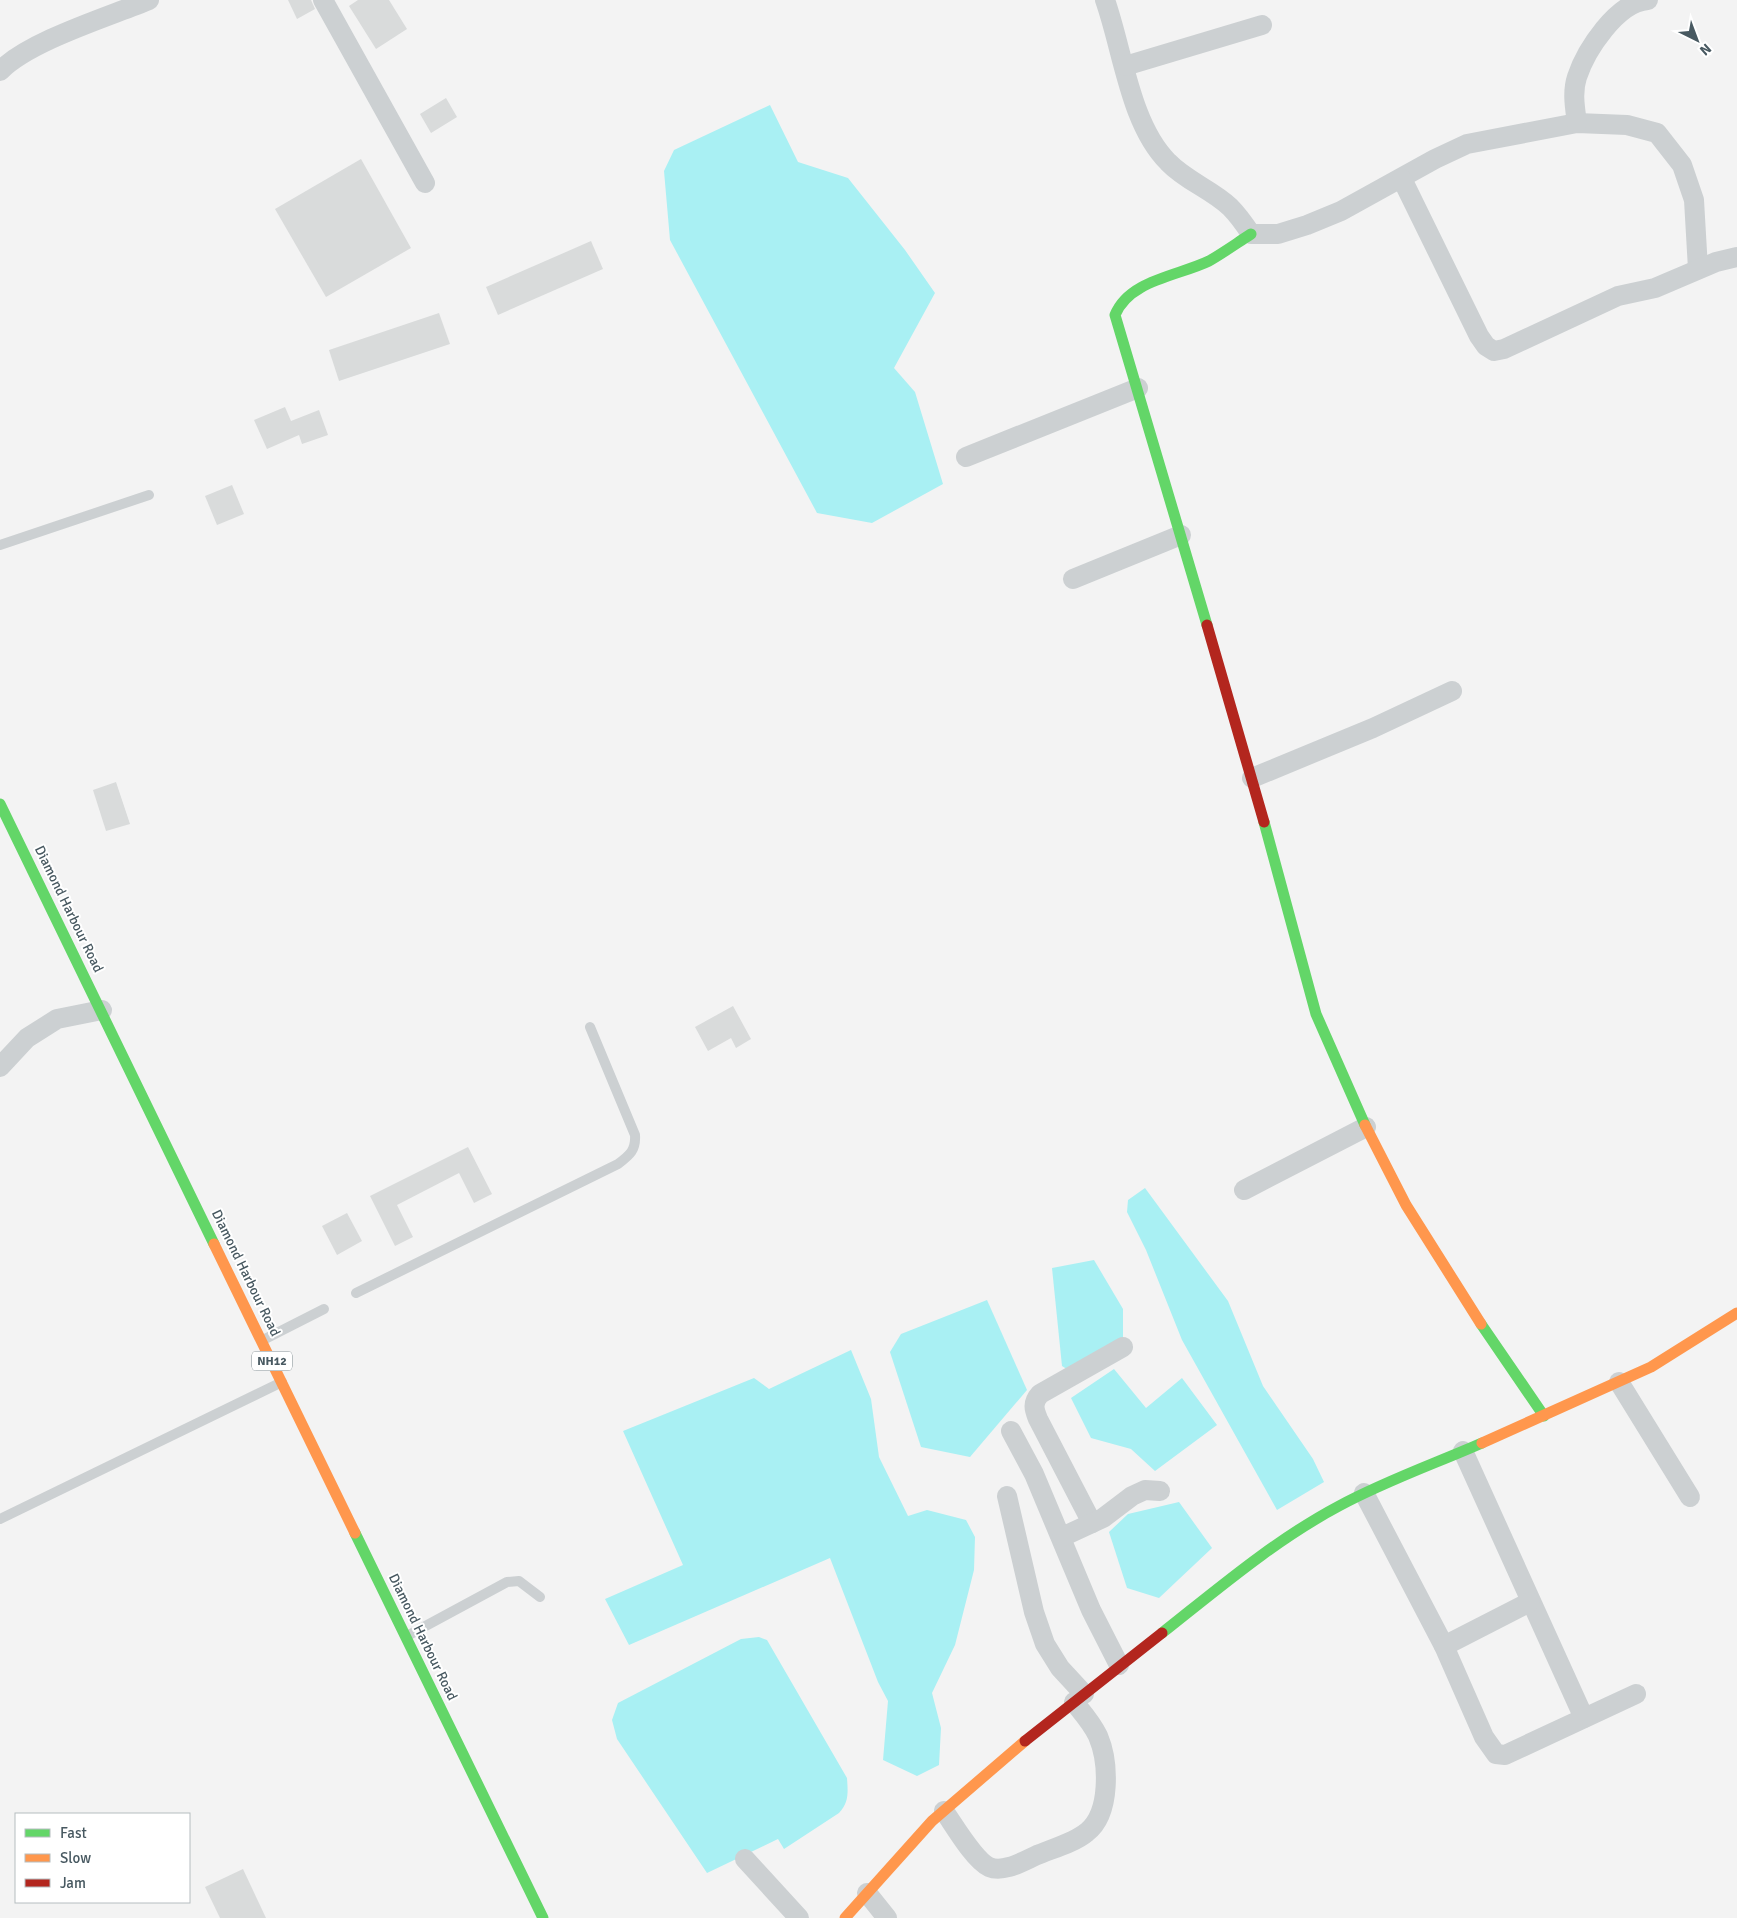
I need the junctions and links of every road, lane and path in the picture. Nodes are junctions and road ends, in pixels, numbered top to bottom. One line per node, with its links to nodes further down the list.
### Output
1 (149, 0): 7 (street)
2 (323, 0): 10 (street)
3 (1105, 0): 6 (street)
4 (1638, 2): 8 (street)
5 (1262, 25): 6 (street)
6 (1125, 66): 11 (street)
7 (0, 71)
8 (1577, 123): 9 (street); 13 (street)
9 (1402, 179): 11 (street); 13 (street)
10 (425, 183)
11 (1251, 234): 14 (main road)
12 (1737, 257): 13 (street)
13 (1698, 269)
14 (1138, 388): 15 (street); 17 (main road)
15 (966, 458)
16 (149, 494): 18 (lane)
17 (1181, 535): 19 (street); 21 (main road)
18 (0, 544)
19 (1072, 579)
20 (1452, 691): 21 (street)
21 (1252, 778): 26 (main road)
22 (0, 804): 23 (main road, Diamond Harbour Road / NH12)
23 (102, 1010): 25 (street); 31 (main road, Diamond Harbour Road / NH12)
24 (590, 1027): 28 (lane)
25 (0, 1067)
26 (1366, 1127): 27 (street); 35 (main road)
27 (1244, 1190)
28 (356, 1293)
29 (324, 1309): 31 (lane)
30 (1736, 1316): 34 (main road)
31 (262, 1340): 33 (main road, Diamond Harbour Road / NH12)
32 (1123, 1347): 43 (street)
33 (282, 1381): 42 (lane); 47 (main road, Diamond Harbour Road / NH12)
34 (1620, 1382): 35 (main road); 41 (street)
35 (1544, 1416): 37 (main road)
36 (1011, 1432): 44 (street)
37 (1463, 1451): 39 (main road); 46 (street)
38 (1160, 1491): 43 (street)
39 (1364, 1493): 48 (street); 49 (main road)
40 (1006, 1496): 51 (street)
41 (1690, 1497)
42 (0, 1519)
43 (1092, 1523): 44 (street)
44 (1062, 1537): 49 (street)
45 (540, 1597): 47 (lane)
46 (1530, 1602): 48 (street); 52 (street)
47 (406, 1636): 56 (main road, Diamond Harbour Road / NH12)
48 (1444, 1646): 52 (street)
49 (1119, 1665): 51 (main road)
50 (1636, 1694): 52 (street)
51 (1079, 1698): 53 (main road); 53 (street)
52 (1584, 1718)
53 (944, 1811): 55 (main road)
54 (745, 1859): 57 (street)
55 (867, 1893): 58 (main road); 59 (street)
56 (542, 1918)
57 (799, 1918)
58 (846, 1918)
59 (887, 1918)

